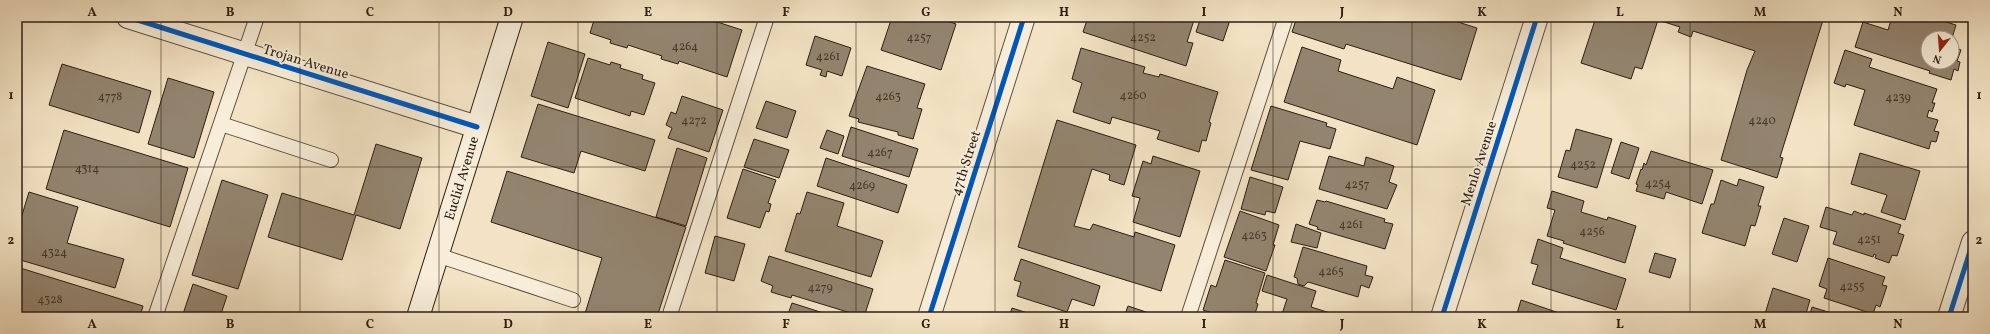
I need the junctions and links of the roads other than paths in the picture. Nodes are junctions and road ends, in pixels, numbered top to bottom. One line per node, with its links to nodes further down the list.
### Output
1 (128, 17): 8 (street, Trojan Avenue)
2 (257, 17): 8 (lane)
3 (512, 17): 10 (street, Euclid Avenue)
4 (767, 17): 17 (lane)
5 (1024, 17): 18 (street, 47th Street)
6 (1286, 17): 19 (lane)
7 (1537, 17): 20 (street, Menlo Avenue)
8 (246, 54): 9 (lane); 10 (street, Trojan Avenue)
9 (221, 124): 11 (lane); 15 (lane)
10 (477, 127): 13 (street, Euclid Avenue)
11 (331, 160)
12 (1973, 242): 21 (street)
13 (437, 255): 14 (lane); 16 (street, Euclid Avenue)
14 (573, 300)
15 (155, 317)
16 (418, 317)
17 (669, 317)
18 (929, 317)
19 (1188, 317)
20 (1442, 317)
21 (1949, 317)

